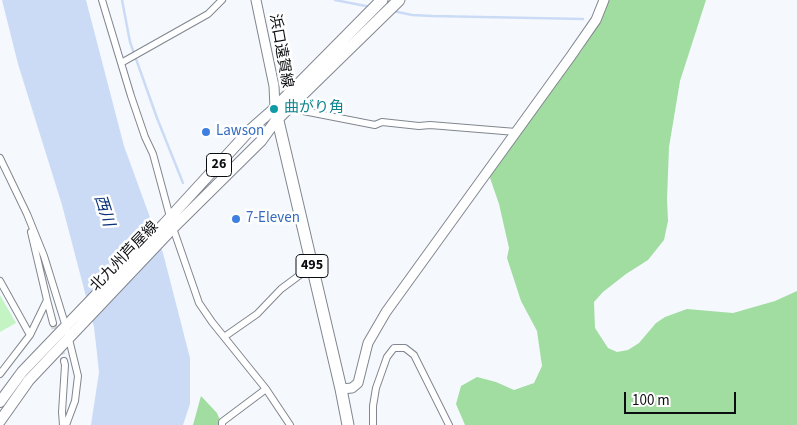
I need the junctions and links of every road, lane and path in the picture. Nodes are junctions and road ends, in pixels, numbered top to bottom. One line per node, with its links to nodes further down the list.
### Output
1 (102, 0): 7 (street)
2 (222, 0): 7 (street)
3 (256, 0): 9 (street, 浜口遠賀線)
4 (382, 0): 9 (highway)
5 (604, 0): 10 (street)
6 (397, 2): 8 (highway)
7 (121, 63): 13 (street)
8 (288, 108): 9 (highway); 10 (street)
9 (276, 113): 13 (main road, 北九州芦屋線 / 26); 13 (main road, 北九州芦屋線 / 26); 14 (highway, 495)
10 (516, 132): 24 (street)
11 (0, 158): 12 (street)
12 (27, 214): 16 (street); 18 (street)
13 (169, 226): 18 (main road, 北九州芦屋線 / 26); 20 (street)
14 (312, 266): 20 (street); 24 (highway, 495)
15 (0, 281): 19 (street)
16 (47, 300): 17 (street); 19 (street)
17 (53, 323)
18 (70, 330): 25 (main road, 北九州芦屋線 / 26); 26 (main road, 北九州芦屋線 / 26); 28 (street)
19 (30, 335): 22 (street)
20 (224, 337): 23 (street)
21 (64, 361): 27 (street)
22 (0, 374)
23 (266, 389): 29 (street); 30 (street)
24 (341, 389): 31 (highway, 495)
25 (0, 402)
26 (0, 421)
27 (62, 425)
28 (66, 425)
29 (222, 425)
30 (290, 425)
31 (348, 425)
32 (373, 425): 33 (street)
33 (449, 425)

